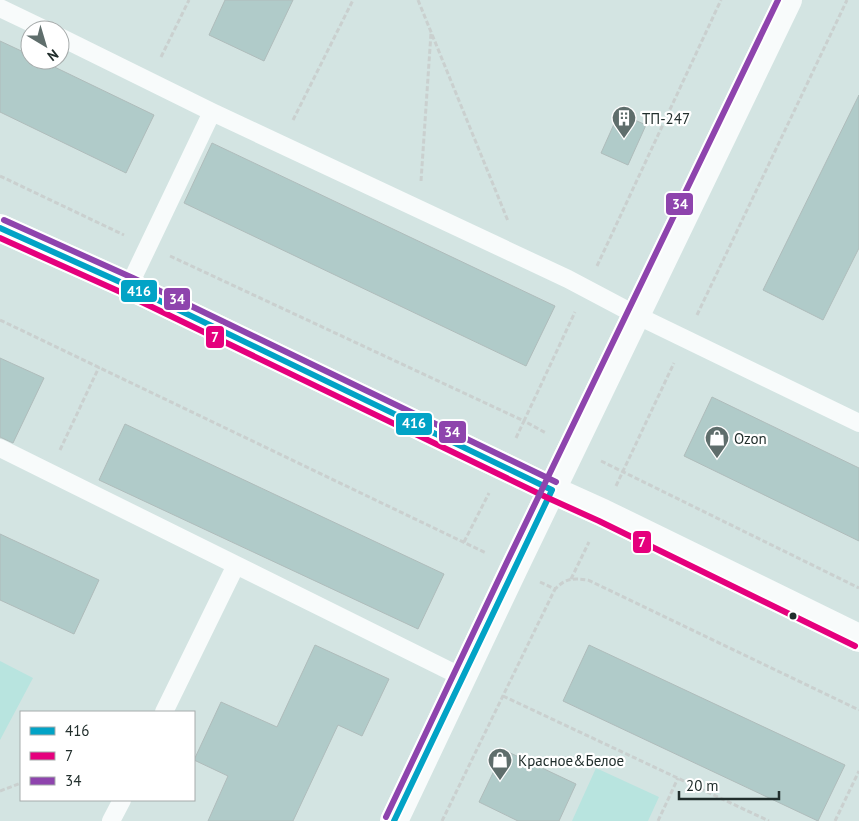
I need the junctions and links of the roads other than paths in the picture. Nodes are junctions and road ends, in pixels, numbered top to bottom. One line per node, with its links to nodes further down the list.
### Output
1 (788, 0): 8 (main road)
2 (0, 8): 3 (lane)
3 (25, 20)
4 (70, 42): 5 (lane)
5 (212, 112): 7 (lane); 8 (lane)
6 (0, 228): 7 (main road)
7 (128, 286): 11 (main road)
8 (636, 315): 9 (lane); 11 (main road)
9 (857, 417)
10 (0, 448): 12 (lane)
11 (552, 490): 13 (main road); 14 (main road)
12 (236, 565): 14 (lane); 15 (lane)
13 (859, 638)
14 (462, 677): 18 (main road)
15 (164, 711)
16 (121, 801): 17 (lane)
17 (111, 821)
18 (394, 821)

